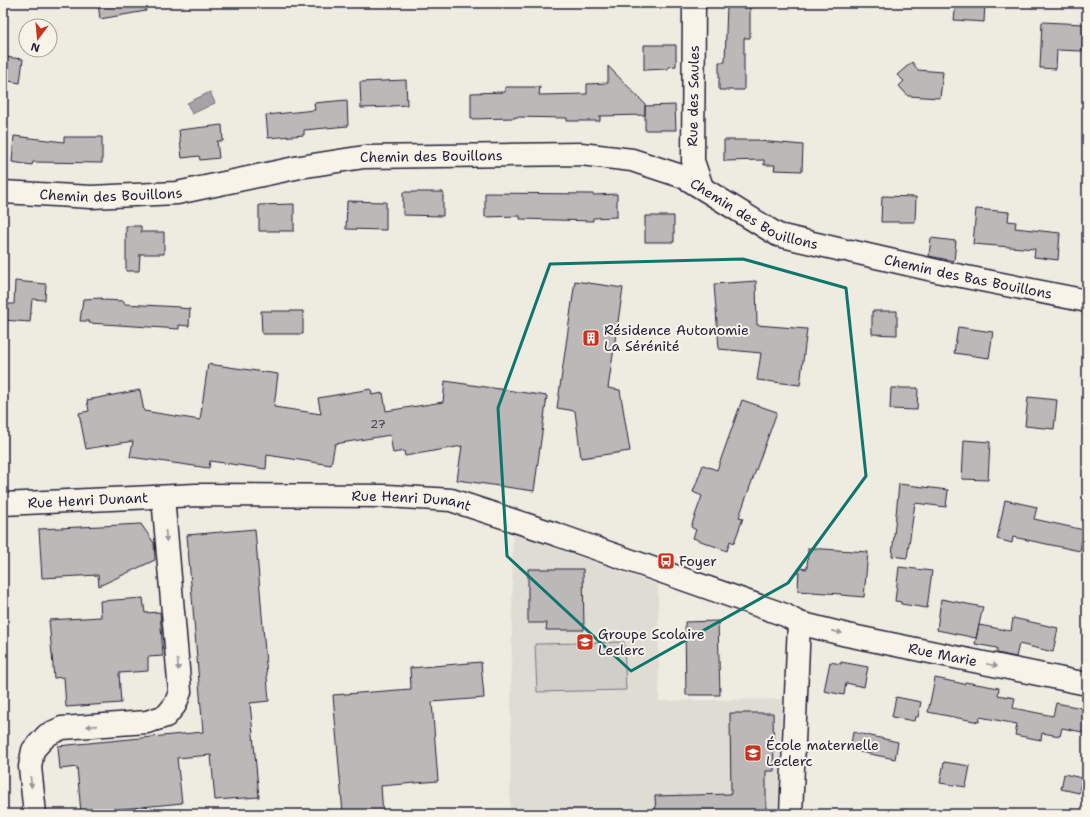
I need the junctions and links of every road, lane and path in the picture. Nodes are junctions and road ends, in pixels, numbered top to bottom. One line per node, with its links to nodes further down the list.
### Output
1 (694, 3): 2 (street, Rue des Saules)
2 (702, 187): 3 (street, Chemin des Bouillons); 4 (street, Chemin des Bouillons)
3 (3, 192)
4 (846, 251): 5 (street, Chemin des Bas Bouillons)
5 (1087, 301)
6 (163, 497): 7 (street, Rue Henri Dunant); 8 (street, Rue Henri Dunant); 10 (street, one-way to 10)
7 (3, 504)
8 (800, 623): 9 (street, Rue Marie, one-way to 9); 11 (street)
9 (1087, 684)
10 (35, 814)
11 (790, 814)

